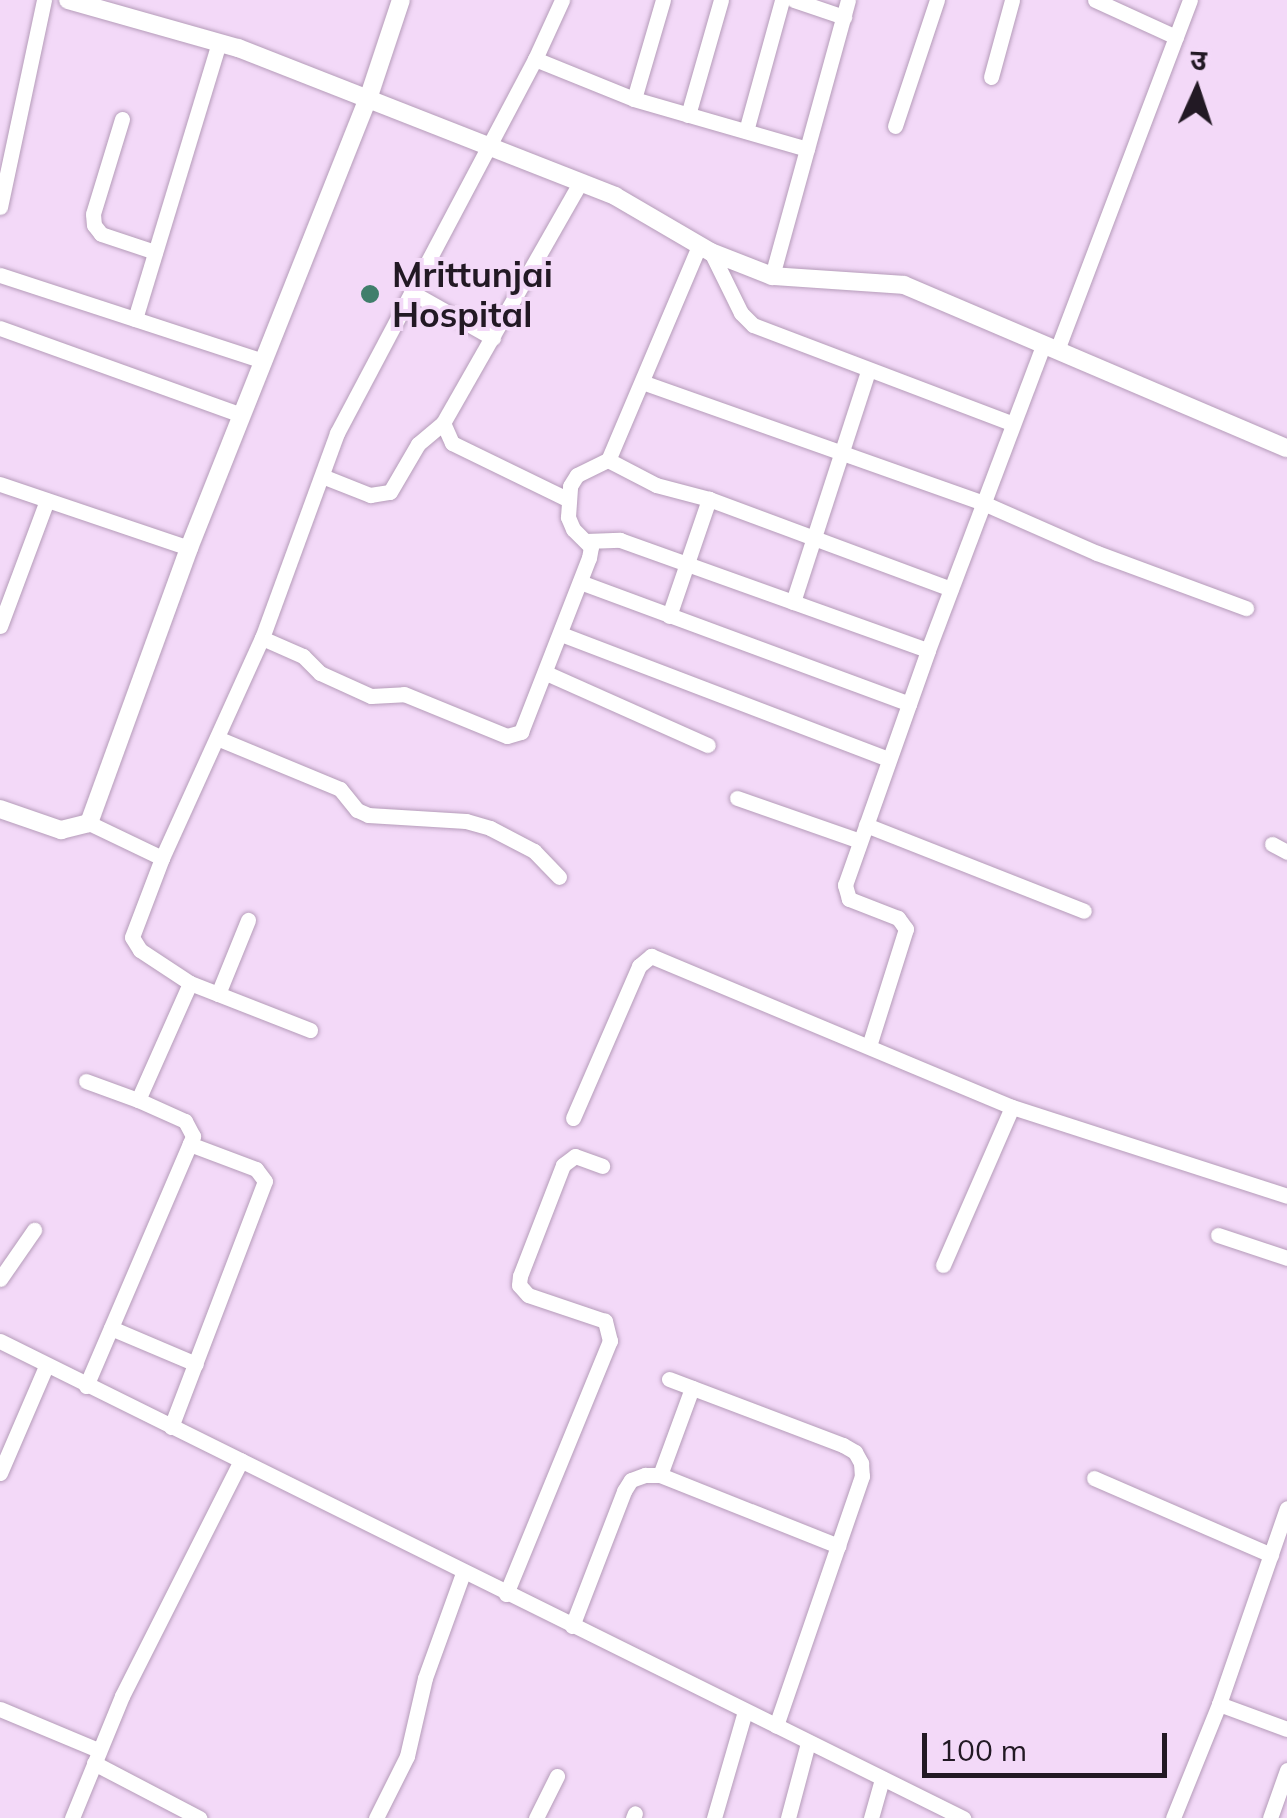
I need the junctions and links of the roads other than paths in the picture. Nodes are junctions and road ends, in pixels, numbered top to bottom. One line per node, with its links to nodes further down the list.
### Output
1 (44, 0): 24 (street)
2 (68, 0): 16 (street)
3 (401, 0): 19 (street)
4 (562, 0): 17 (street)
5 (663, 0): 20 (street)
6 (721, 0): 22 (street)
7 (782, 0): 26 (street)
8 (794, 0): 14 (street)
9 (848, 0): 14 (street)
10 (937, 0): 25 (street)
11 (1012, 0): 18 (street)
12 (1095, 0): 15 (street)
13 (1190, 0): 15 (street)
14 (844, 17): 28 (street)
15 (1176, 37): 39 (street)
16 (219, 42): 19 (street); 32 (street)
17 (535, 59): 20 (street); 27 (street)
18 (991, 77)
19 (368, 99): 27 (street); 40 (street)
20 (634, 99): 22 (street)
21 (0, 114): 24 (street)
22 (688, 114): 26 (street)
23 (122, 119): 32 (street)
24 (19, 121): 30 (street)
25 (895, 126)
26 (746, 131): 28 (street)
27 (487, 146): 29 (street); 35 (street)
28 (807, 149): 34 (street)
29 (580, 183): 31 (street); 38 (street)
30 (0, 207)
31 (705, 249): 34 (street); 41 (street); 42 (street)
32 (155, 252): 36 (street)
33 (0, 275): 36 (street)
34 (772, 276): 39 (street)
35 (411, 292): 38 (street); 49 (street)
36 (135, 319): 40 (street)
37 (0, 328): 43 (street)
38 (493, 338): 44 (street)
39 (1050, 348): 45 (street); 46 (street)
40 (264, 361): 43 (street)
41 (868, 371): 45 (street); 47 (street)
42 (642, 382): 47 (street); 48 (street)
43 (242, 415): 57 (street)
44 (443, 423): 49 (street); 51 (street)
45 (1013, 424): 54 (street)
46 (1287, 448)
47 (842, 453): 54 (street); 55 (street)
48 (608, 460): 51 (street); 52 (street)
49 (322, 476): 66 (street)
50 (0, 484): 53 (street)
51 (567, 499): 56 (street)
52 (709, 499): 55 (street); 58 (street)
53 (48, 500): 57 (street); 64 (street)
54 (983, 503): 60 (street); 62 (street)
55 (814, 538): 60 (street); 61 (street)
56 (586, 541): 58 (street); 59 (street)
57 (189, 548): 75 (street)
58 (686, 564): 61 (street); 63 (street)
59 (580, 582): 63 (street); 65 (street)
60 (951, 588): 67 (street)
61 (793, 602): 67 (street)
62 (1246, 608)
63 (669, 616): 69 (street)
64 (0, 626)
65 (561, 634): 68 (street); 72 (street)
66 (262, 638): 68 (street); 70 (street)
67 (928, 650): 69 (street)
68 (546, 673): 71 (street)
69 (908, 704): 72 (street)
70 (217, 738): 78 (street); 79 (street)
71 (708, 745)
72 (889, 759): 76 (street)
73 (737, 798): 77 (street)
74 (0, 809): 75 (street)
75 (89, 822): 78 (street)
76 (866, 824): 77 (street); 80 (street)
77 (860, 841): 85 (street)
78 (162, 858): 82 (street)
79 (559, 877)
80 (1084, 911)
81 (248, 920): 83 (street)
82 (190, 983): 83 (street); 87 (street)
83 (218, 994): 84 (street)
84 (310, 1030)
85 (869, 1046): 88 (street); 89 (street)
86 (86, 1081): 87 (street)
87 (138, 1100): 90 (street)
88 (1012, 1107): 92 (street); 96 (street)
89 (574, 1118)
90 (190, 1144): 98 (street); 100 (street)
91 (602, 1166): 115 (street)
92 (1287, 1196)
93 (34, 1230): 97 (street)
94 (1218, 1235): 95 (street)
95 (1287, 1258)
96 (943, 1264)
97 (0, 1278)
98 (111, 1328): 100 (street); 103 (street)
99 (0, 1341): 101 (street)
100 (196, 1364): 105 (street)
101 (46, 1366): 103 (street); 107 (street)
102 (669, 1379): 104 (street)
103 (86, 1386): 105 (street)
104 (692, 1388): 108 (street); 112 (street)
105 (171, 1427): 106 (street)
106 (241, 1460): 114 (street); 123 (street)
107 (0, 1473)
108 (660, 1476): 112 (street); 116 (street)
109 (1094, 1478): 113 (street)
110 (1287, 1508): 111 (street)
111 (1283, 1531): 113 (street)
112 (838, 1546): 120 (street)
113 (1271, 1555): 117 (street)
114 (463, 1573): 115 (street); 128 (street)
115 (506, 1594): 116 (street)
116 (572, 1626): 119 (street)
117 (1219, 1704): 121 (street); 137 (street)
118 (0, 1710): 123 (street)
119 (745, 1712): 120 (street); 133 (street)
120 (776, 1726): 122 (street)
121 (1287, 1729)
122 (808, 1742): 126 (street); 134 (street)
123 (96, 1756): 129 (street); 130 (street)
124 (1287, 1770): 138 (street)
125 (556, 1776): 132 (street)
126 (882, 1778): 127 (street); 135 (street)
127 (926, 1810): 136 (street)
128 (379, 1814): 131 (street)
129 (72, 1818)
130 (200, 1818)
131 (398, 1818)
132 (536, 1818)
133 (714, 1818)
134 (788, 1818)
135 (870, 1818)
136 (963, 1818)
137 (1172, 1818)
138 (1270, 1818)

